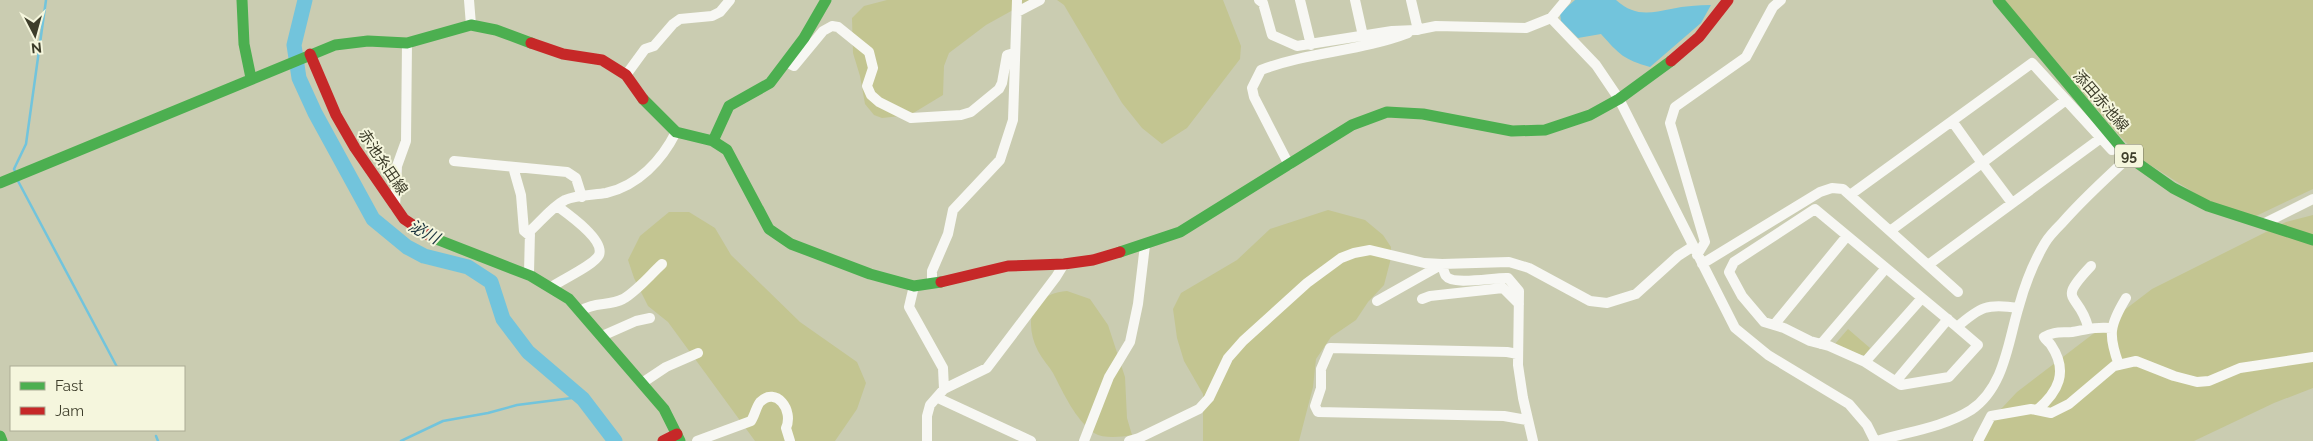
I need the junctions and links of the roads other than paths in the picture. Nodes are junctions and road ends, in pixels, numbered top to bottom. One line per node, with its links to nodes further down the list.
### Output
1 (242, 0): 26 (street)
2 (469, 0): 17 (street)
3 (730, 0): 25 (street)
4 (826, 0): 24 (street)
5 (1017, 0): 15 (street)
6 (1040, 0): 15 (street)
7 (1259, 0): 21 (street)
8 (1300, 0): 21 (street)
9 (1355, 0): 19 (street)
10 (1411, 0): 18 (street)
11 (1566, 0): 16 (street)
12 (1728, 0): 27 (street)
13 (1781, 0): 55 (street)
14 (1998, 0): 29 (street, 添田赤池線 / 95)
15 (1017, 12): 22 (street)
16 (1551, 18): 18 (street); 27 (street)
17 (471, 25): 20 (street); 25 (street)
18 (1417, 30): 19 (street); 38 (street)
19 (1364, 36): 21 (street)
20 (408, 43): 23 (street); 46 (street)
21 (1312, 45)
22 (1014, 53): 24 (street); 63 (street)
23 (308, 55): 26 (street); 46 (street, 赤池糸田線)
24 (786, 62): 33 (street)
25 (626, 75): 31 (street)
26 (251, 78): 40 (street)
27 (1618, 98): 38 (street); 55 (street)
28 (2066, 100): 29 (street); 30 (street); 37 (street)
29 (2082, 110): 32 (street); 35 (street, 添田赤池線 / 95)
30 (1952, 120): 37 (street); 41 (street)
31 (676, 132): 33 (street); 42 (street)
32 (2101, 138): 34 (street); 44 (street)
33 (712, 141): 65 (street)
34 (2112, 150)
35 (2129, 157): 48 (street, 添田赤池線 / 95); 72 (street)
36 (454, 161): 39 (street)
37 (1982, 163): 44 (street); 49 (street)
38 (1289, 165): 54 (street)
39 (513, 167): 42 (street); 51 (street)
40 (0, 183)
41 (1850, 195): 47 (street); 49 (street)
42 (582, 197): 45 (street)
43 (2313, 199): 48 (street)
44 (2012, 203): 59 (street)
45 (557, 206): 51 (street); 64 (street)
46 (395, 207): 62 (street, 赤池糸田線)
47 (1772, 221): 50 (street); 55 (street)
48 (2263, 224): 53 (street, 添田赤池線 / 95)
49 (1890, 231): 59 (street)
50 (1780, 232): 52 (street); 76 (street)
51 (530, 236): 62 (street)
52 (1847, 236): 61 (street); 76 (street)
53 (2313, 240)
54 (1145, 245): 57 (street); 100 (street)
55 (1697, 255): 58 (street); 103 (street)
56 (662, 264): 73 (street)
57 (1064, 264): 63 (street); 89 (street)
58 (1442, 264): 70 (street); 71 (street); 101 (street)
59 (1928, 265): 66 (street)
60 (2091, 266): 78 (street)
61 (1886, 268): 67 (street); 81 (street)
62 (529, 273): 64 (street, 赤池糸田線)
63 (932, 283): 65 (street)
64 (553, 286): 73 (street, 赤池糸田線)
65 (914, 286): 89 (street)
66 (1958, 292)
67 (1922, 298): 75 (street); 85 (street)
68 (2126, 298): 79 (street)
69 (1422, 299): 71 (street)
70 (1377, 301)
71 (1519, 304): 83 (street)
72 (2018, 308): 77 (street); 103 (street)
73 (581, 311): 80 (street, 赤池糸田線)
74 (650, 318): 80 (street)
75 (1948, 319): 77 (street); 87 (street)
76 (1774, 325): 81 (street)
77 (1957, 327): 87 (street)
78 (2088, 327): 79 (street); 90 (street)
79 (2112, 328): 86 (street)
80 (602, 336): 88 (street, 赤池糸田線)
81 (1821, 344): 85 (street)
82 (698, 354): 88 (street)
83 (1518, 354): 91 (street); 91 (street)
84 (2313, 357): 86 (street)
85 (1865, 362): 87 (street)
86 (2119, 365): 90 (street)
87 (1896, 382)
88 (642, 383): 93 (street, 赤池糸田線)
89 (941, 394): 98 (street); 99 (street)
90 (2037, 410): 104 (street)
91 (1527, 420): 102 (street)
92 (0, 436): 94 (street)
93 (678, 438): 95 (street)
94 (2, 441)
95 (663, 441)
96 (697, 441): 97 (street)
97 (790, 441)
98 (927, 441)
99 (1031, 441)
100 (1084, 441)
101 (1129, 441)
102 (1533, 441)
103 (1876, 441)
104 (1978, 441)

